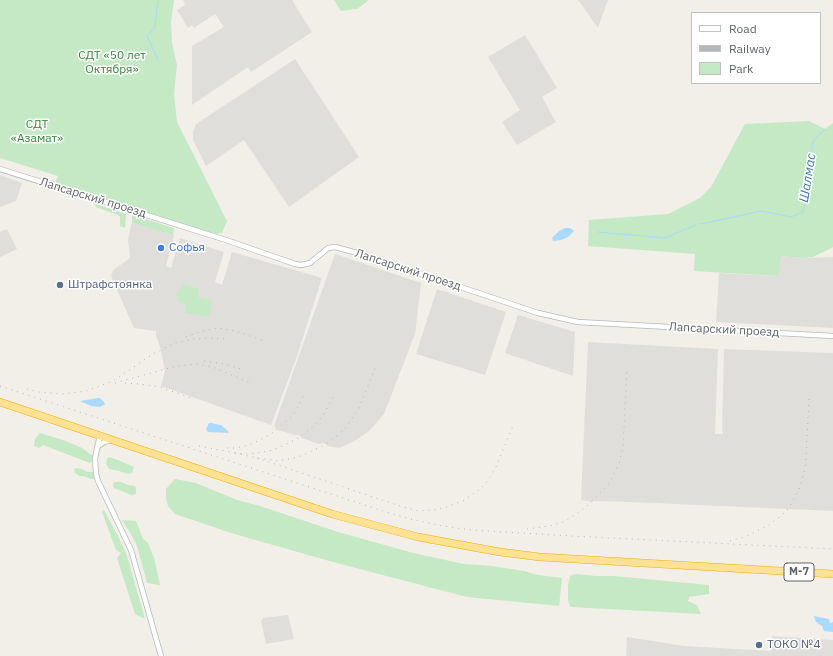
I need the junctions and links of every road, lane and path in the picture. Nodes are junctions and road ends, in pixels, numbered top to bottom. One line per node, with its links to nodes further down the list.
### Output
1 (0, 169): 2 (street, Лапсарский проезд)
2 (833, 336)
3 (0, 402): 4 (highway)
4 (89, 432): 5 (highway); 7 (street)
5 (100, 435): 6 (highway); 7 (street)
6 (114, 440): 7 (street); 8 (highway, М-7)
7 (97, 447): 9 (street)
8 (833, 574)
9 (161, 656)

